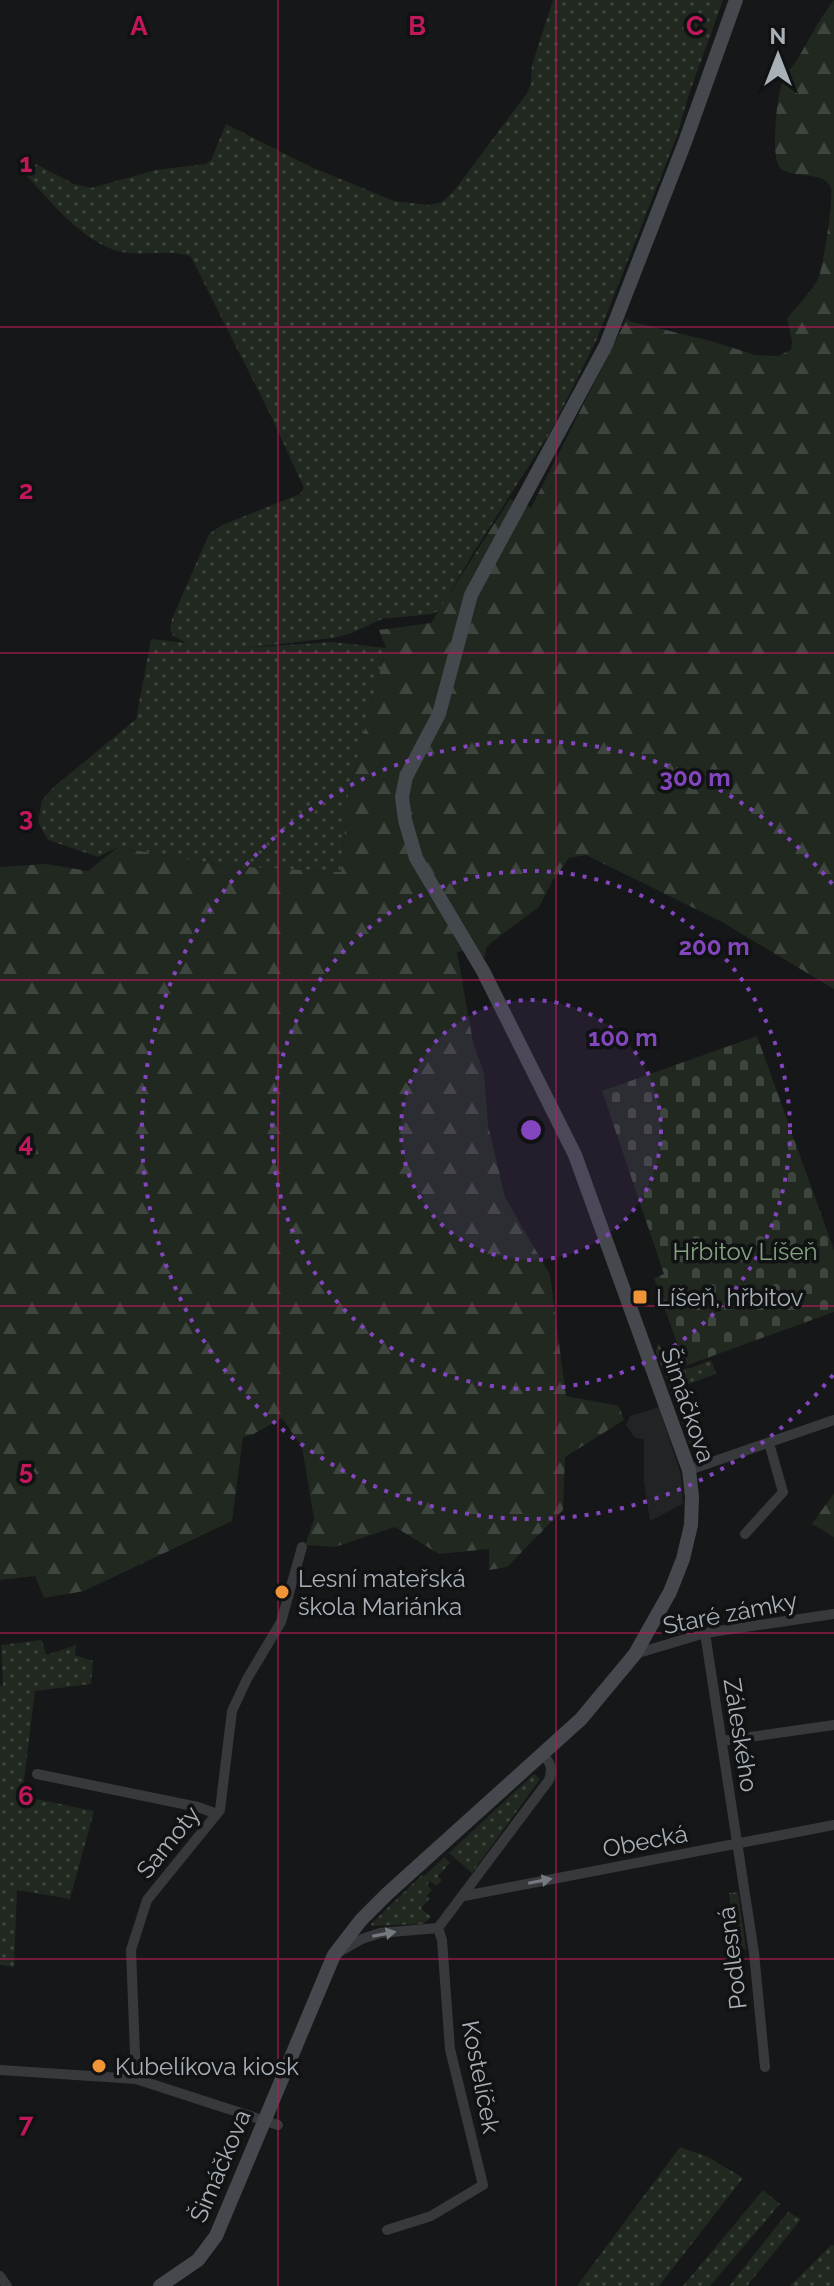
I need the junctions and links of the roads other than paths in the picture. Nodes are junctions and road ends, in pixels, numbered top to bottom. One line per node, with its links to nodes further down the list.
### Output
1 (736, 0): 4 (street, Šimáčkova)
2 (834, 1420): 3 (street)
3 (769, 1443): 4 (street); 5 (street)
4 (689, 1470): 9 (street, Šimáčkova)
5 (745, 1534)
6 (302, 1547): 14 (street, Samoty)
7 (834, 1614): 8 (street, Staré zámky)
8 (705, 1633): 9 (street, Staré zámky); 11 (street, Záleského)
9 (635, 1654): 12 (street, Šimáčkova)
10 (834, 1725): 11 (street)
11 (722, 1741): 16 (street, Záleského)
12 (543, 1754): 17 (street); 19 (street, Šimáčkova)
13 (37, 1774): 14 (street)
14 (217, 1814): 22 (street, Samoty)
15 (834, 1825): 16 (street, Obecká)
16 (738, 1844): 17 (street, Obecká, one-way to 16); 20 (street, Podlesná)
17 (464, 1896): 18 (street)
18 (438, 1928): 19 (street, one-way to 18); 24 (street, Kostelíček)
19 (334, 1955): 23 (street, Šimáčkova)
20 (765, 2067)
21 (0, 2070): 22 (street)
22 (136, 2079): 23 (street)
23 (272, 2122): 25 (street, Šimáčkova)
24 (387, 2230)
25 (161, 2286)

